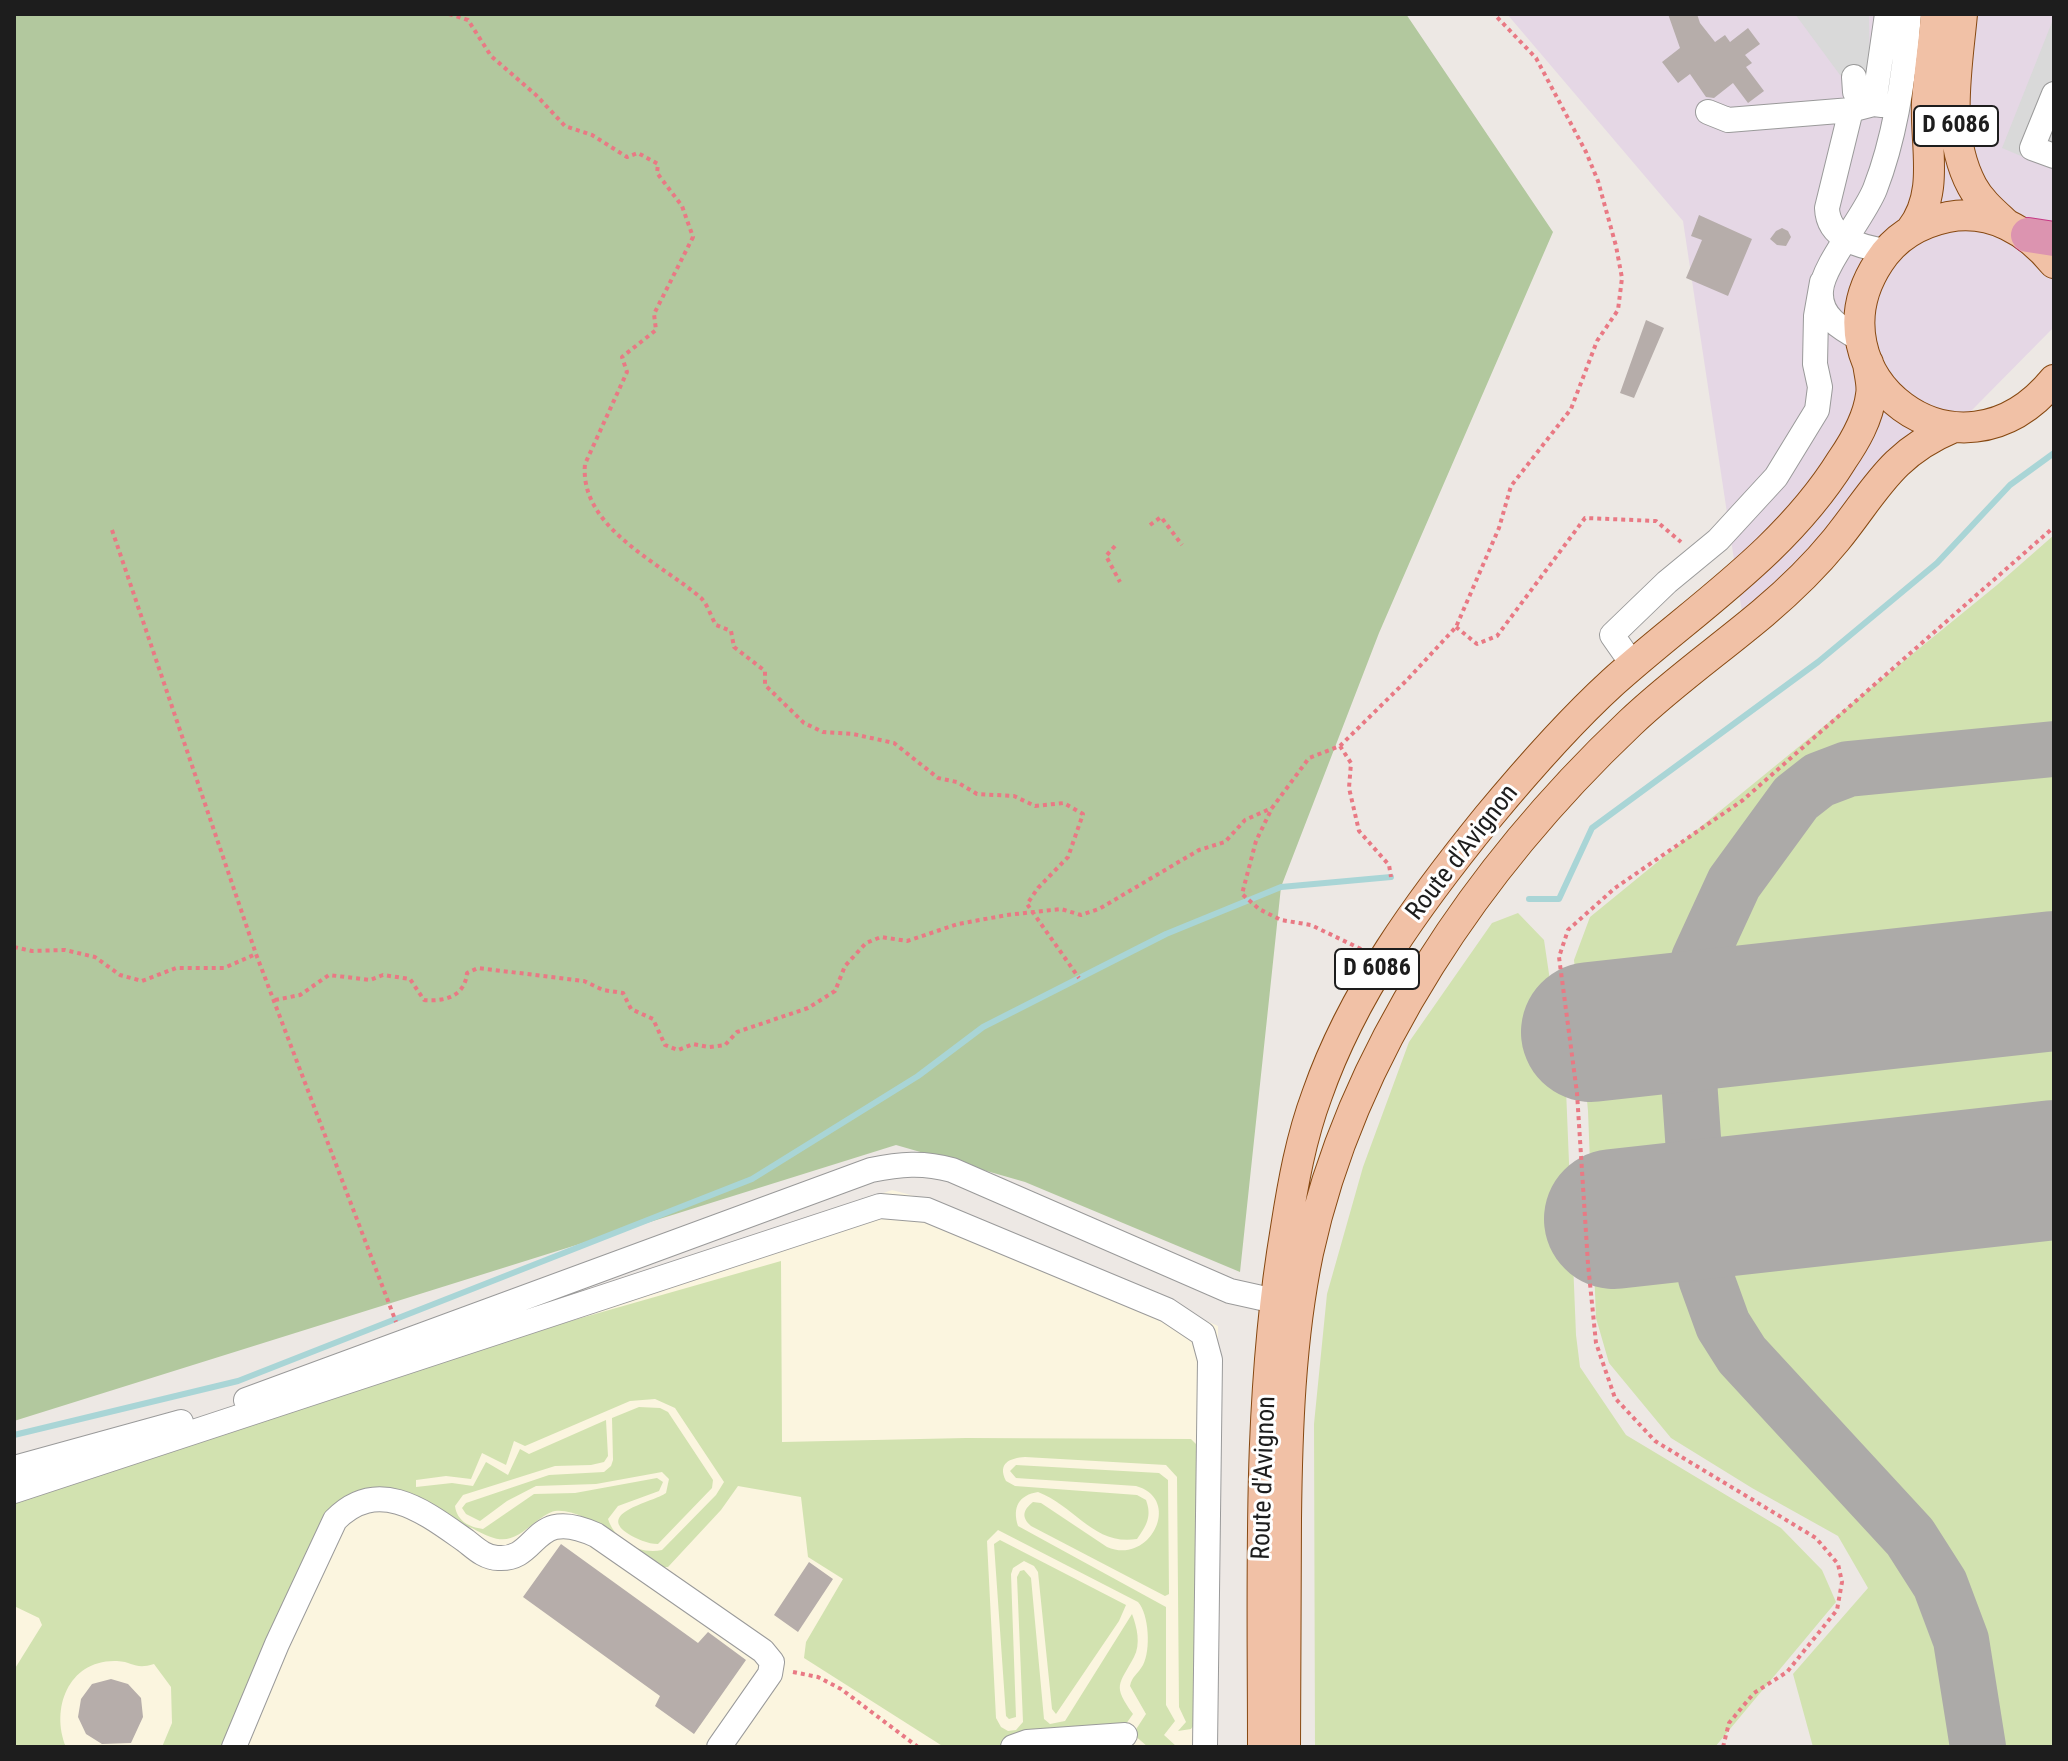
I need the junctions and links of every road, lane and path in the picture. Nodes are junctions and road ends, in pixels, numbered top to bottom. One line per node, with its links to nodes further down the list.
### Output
1 (371, 14): 2 (path)
2 (377, 14)
3 (449, 14): 35 (path)
4 (1494, 14): 30 (path)
5 (1887, 14): 11 (street)
6 (1909, 14): 11 (street)
7 (1936, 14): 14 (main road, D 6086)
8 (1962, 14): 15 (main road, D 6086)
9 (1854, 77): 11 (street)
10 (2054, 94): 13 (street)
11 (1874, 107): 12 (street); 16 (street); 16 (street)
12 (1708, 112)
13 (2054, 156)
14 (1911, 230): 15 (main road); 17 (main road)
15 (2029, 232): 18 (main road)
16 (1847, 240): 17 (street); 19 (street)
17 (1886, 251): 20 (main road, Route d'Avignon)
18 (2054, 263)
19 (1822, 282): 20 (street); 28 (street)
20 (1865, 352): 22 (main road); 31 (main road, Route d'Avignon / D 6086)
21 (2054, 380): 22 (main road)
22 (1952, 428): 53 (main road, Route d'Avignon / D 6086)
23 (1150, 525): 26 (path)
24 (2054, 527): 54 (path)
25 (112, 530): 37 (path)
26 (1182, 545)
27 (1115, 546): 29 (path)
28 (1698, 556): 30 (path); 31 (street)
29 (1120, 582)
30 (1456, 627): 32 (path)
31 (1633, 665): 38 (main road, Route d'Avignon / D 6086)
32 (1340, 746): 33 (path); 34 (path)
33 (1272, 808): 35 (path); 38 (path)
34 (1391, 877)
35 (1032, 912): 39 (path); 40 (path)
36 (14, 947): 37 (path)
37 (256, 954): 40 (path)
38 (1383, 960): 41 (main road, Route d'Avignon / D 6086)
39 (1079, 978)
40 (275, 1000): 42 (path)
41 (1275, 1301): 43 (street); 52 (main road, Route d'Avignon / D 6086)
42 (391, 1309)
43 (14, 1468)
44 (14, 1491): 51 (street)
45 (771, 1667): 47 (street); 48 (street); 49 (path)
46 (1125, 1735): 50 (street)
47 (234, 1747)
48 (719, 1747)
49 (918, 1747)
50 (1013, 1747)
51 (1205, 1747)
52 (1263, 1747)
53 (1285, 1747)
54 (1723, 1747)

